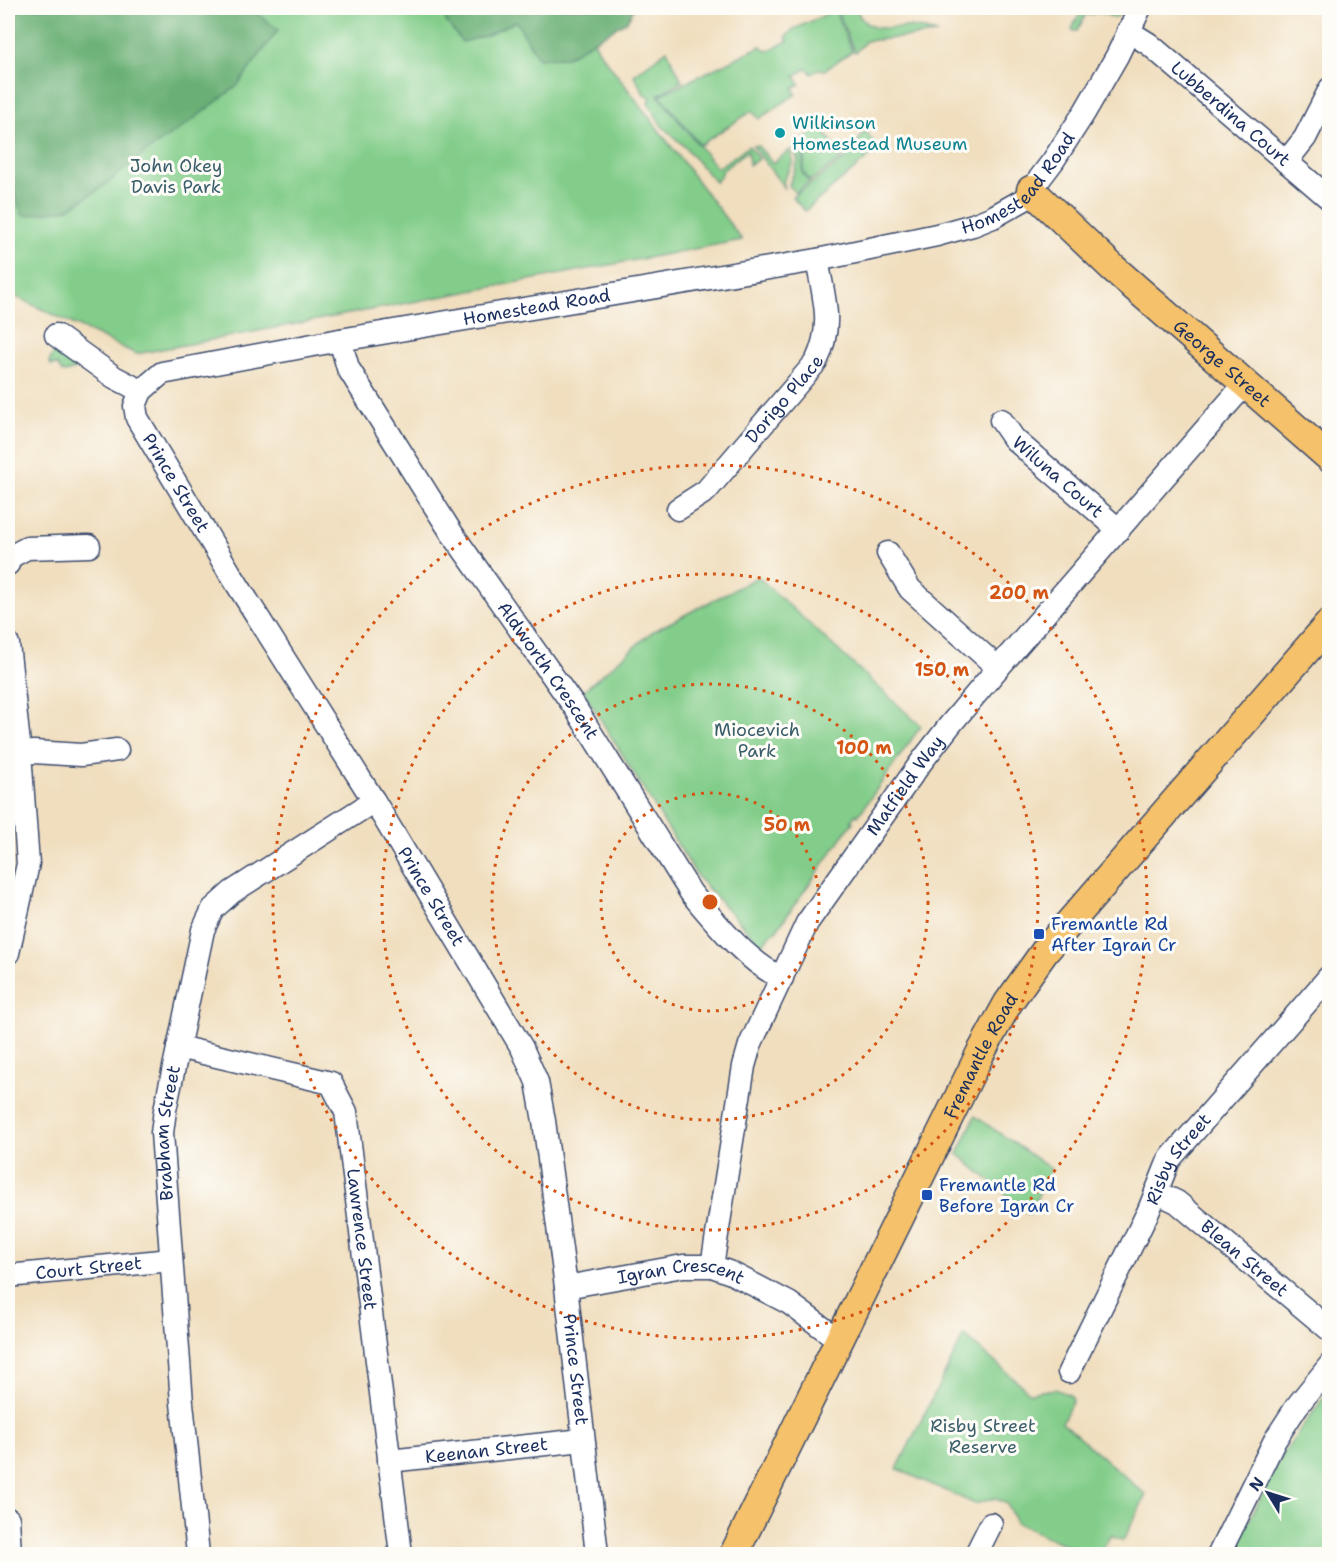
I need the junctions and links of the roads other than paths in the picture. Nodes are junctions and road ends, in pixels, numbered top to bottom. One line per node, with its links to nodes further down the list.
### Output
1 (1140, 8): 2 (street, Homestead Road)
2 (1128, 32): 4 (street, Lubberdina Court); 6 (street, Homestead Road)
3 (1329, 89): 4 (street)
4 (1286, 162): 5 (street, Lubberdina Court)
5 (1329, 199)
6 (1032, 200): 7 (street, Homestead Road); 10 (main road, George Street)
7 (817, 260): 9 (street, Homestead Road); 14 (street, Dorigo Place)
8 (56, 335): 11 (street)
9 (340, 340): 11 (street, Homestead Road); 27 (street, Aldworth Crescent)
10 (1245, 384): 13 (main road, George Street); 15 (street, Matfield Way)
11 (141, 391): 24 (street, Prince Street)
12 (1001, 420): 15 (street, Wiluna Court)
13 (1329, 458)
14 (678, 509)
15 (1119, 530): 21 (street, Matfield Way)
16 (89, 546): 18 (street)
17 (888, 553): 21 (street)
18 (8, 564)
19 (1329, 623): 34 (main road, Fremantle Road)
20 (8, 644): 23 (street)
21 (998, 668): 27 (street, Matfield Way)
22 (117, 750): 23 (street)
23 (20, 753): 25 (street)
24 (374, 801): 28 (street, Brabham Street); 33 (street, Prince Street)
25 (8, 953)
26 (1329, 976): 29 (street, Risby Street)
27 (782, 978): 31 (street, Matfield Way)
28 (178, 1047): 30 (street, Brabham Street); 39 (street, Lawrence Street)
29 (1156, 1192): 35 (street, Blean Street); 37 (street, Risby Street)
30 (171, 1260): 32 (street, Court Street); 43 (street, Brabham Street)
31 (712, 1266): 33 (street, Igran Crescent); 34 (street, Igran Crescent)
32 (8, 1276)
33 (566, 1287): 38 (street, Prince Street)
34 (844, 1330): 46 (main road, Fremantle Road)
35 (1329, 1330)
36 (1329, 1365): 48 (street)
37 (1069, 1372)
38 (583, 1440): 39 (street, Keenan Street); 45 (street, Prince Street)
39 (389, 1461): 44 (street, Lawrence Street)
40 (8, 1519): 42 (street)
41 (991, 1524): 47 (street)
42 (10, 1554)
43 (198, 1554)
44 (401, 1554)
45 (597, 1554)
46 (734, 1554)
47 (976, 1554)
48 (1219, 1554)

